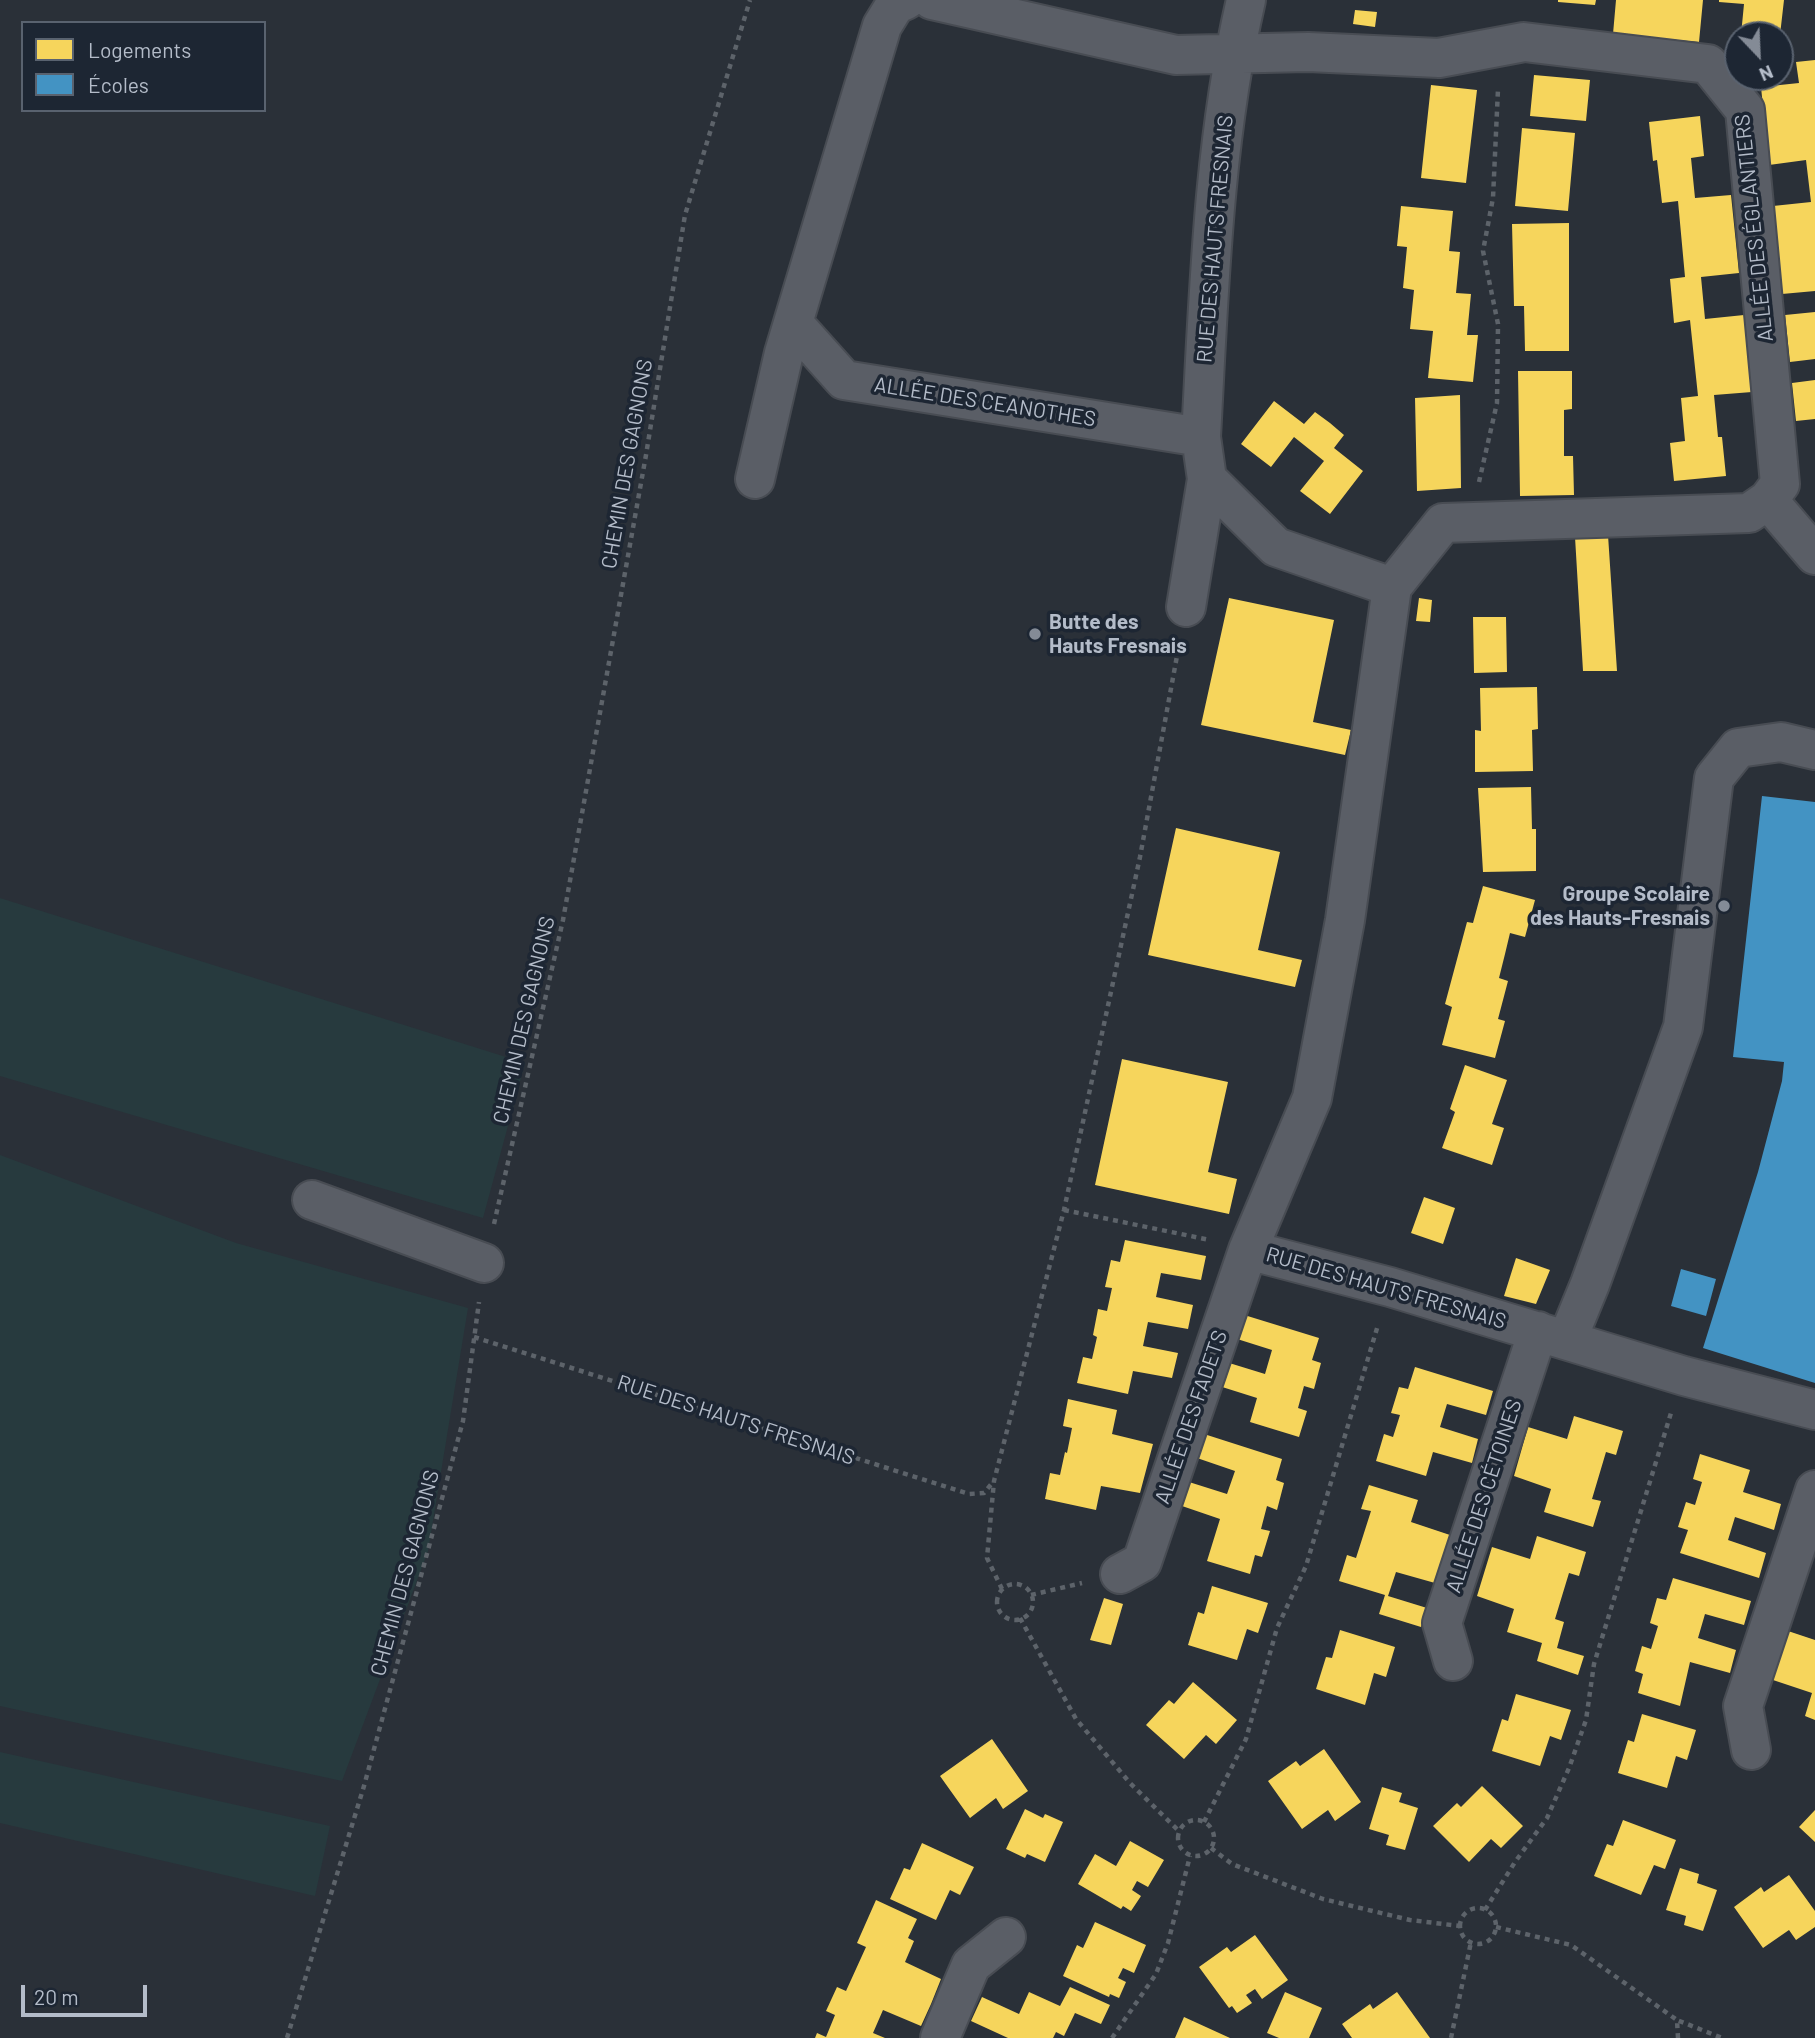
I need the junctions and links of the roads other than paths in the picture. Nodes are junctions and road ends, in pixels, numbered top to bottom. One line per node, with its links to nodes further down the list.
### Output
1 (906, 0): 5 (street)
2 (932, 0): 4 (street)
3 (1246, 0): 4 (street, RUE DES HAUTS FRESNAIS)
4 (1234, 52): 6 (street, RUE DES HAUTS FRESNAIS); 9 (street, ALLÉE DES ÉGLANTIERS)
5 (793, 323): 6 (street, ALLÉE DES CEANOTHES); 7 (street)
6 (1201, 437): 8 (street, RUE DES HAUTS FRESNAIS)
7 (755, 479)
8 (1207, 479): 11 (street); 12 (street, RUE DES HAUTS FRESNAIS)
9 (1768, 500): 10 (street); 11 (street)
10 (1815, 555)
11 (1392, 587): 15 (street, RUE DES HAUTS FRESNAIS)
12 (1186, 607)
13 (1815, 750): 17 (street, ALLÉE DES CÉTOINES)
14 (312, 1200): 16 (street)
15 (1248, 1250): 17 (street, RUE DES HAUTS FRESNAIS); 20 (street, ALLÉE DES FADETS)
16 (484, 1263)
17 (1552, 1336): 18 (street, RUE DES HAUTS FRESNAIS); 21 (street, ALLÉE DES CÉTOINES)
18 (1815, 1410)
19 (1815, 1490): 22 (street)
20 (1120, 1574)
21 (1453, 1661)
22 (1751, 1751)
23 (1006, 1937): 24 (street)
24 (940, 2038)

